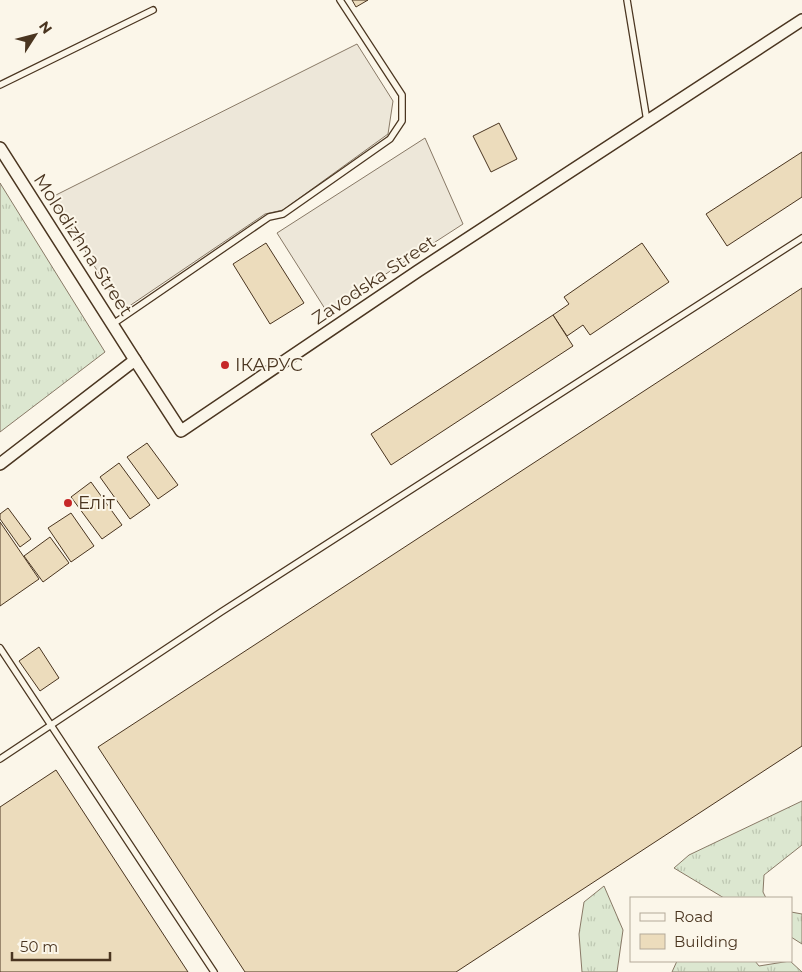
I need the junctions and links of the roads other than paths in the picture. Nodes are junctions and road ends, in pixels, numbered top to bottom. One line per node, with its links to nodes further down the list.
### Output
1 (340, 0): 9 (lane)
2 (627, 0): 6 (lane)
3 (153, 10): 5 (lane)
4 (802, 20): 6 (street, Zavodska Street)
5 (0, 85)
6 (647, 123): 10 (street, Zavodska Street)
7 (0, 148): 9 (street, Molodizhna Street)
8 (802, 238): 13 (lane)
9 (113, 324): 10 (street, Molodizhna Street)
10 (135, 360): 11 (street)
11 (0, 464)
12 (0, 648): 13 (lane)
13 (51, 724): 14 (lane); 15 (lane)
14 (0, 759)
15 (214, 972)

